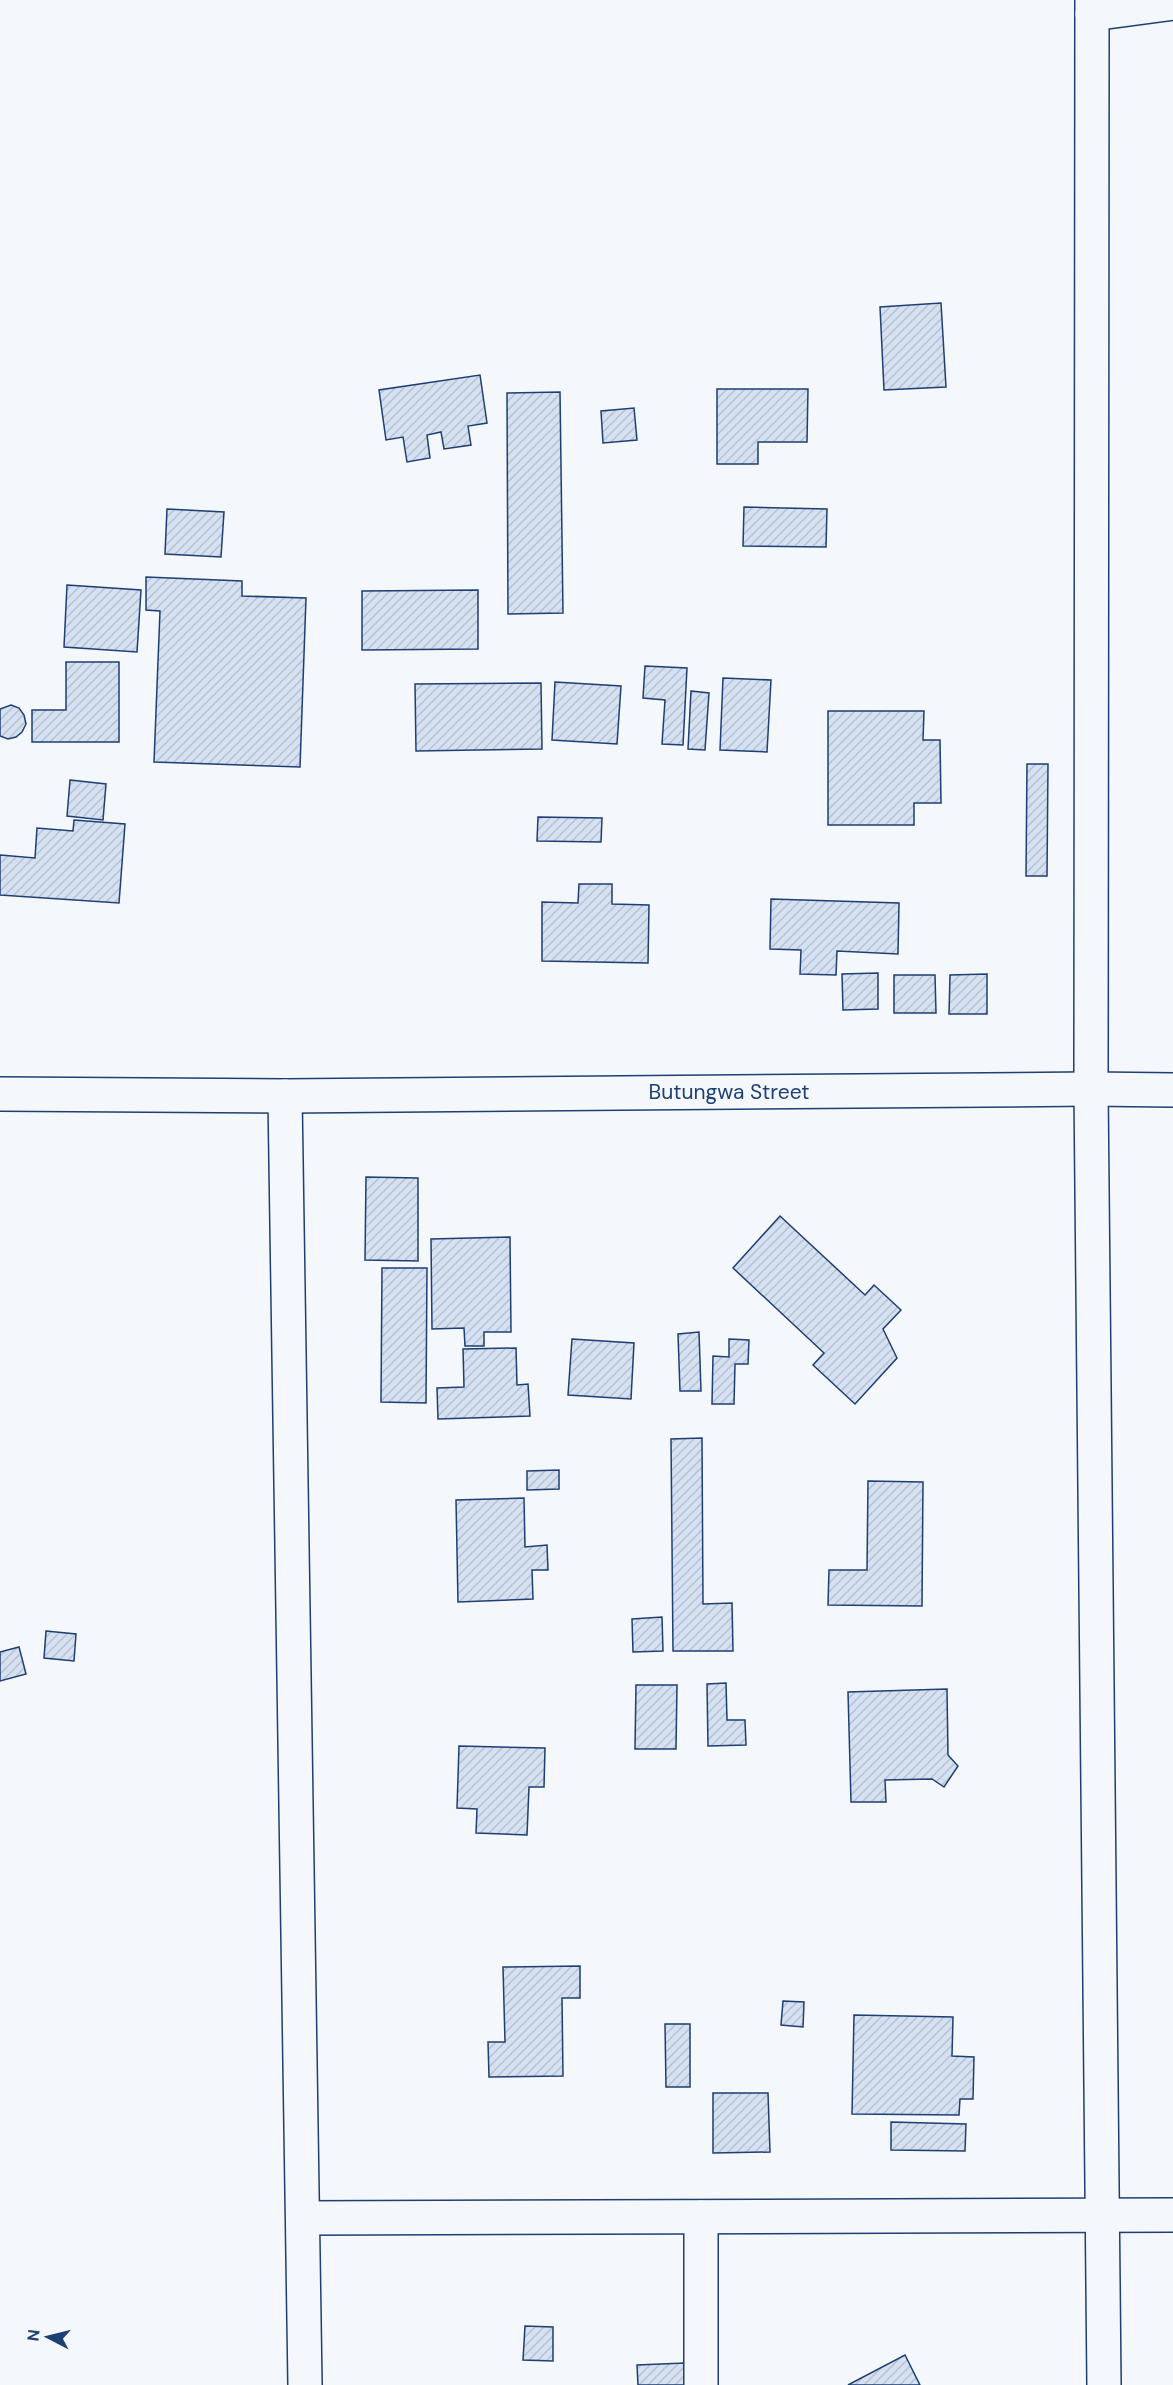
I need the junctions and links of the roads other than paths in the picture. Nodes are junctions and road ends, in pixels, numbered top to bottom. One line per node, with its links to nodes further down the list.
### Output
1 (1173, 3): 2 (street)
2 (1092, 7): 3 (street)
3 (1091, 1089): 4 (street, Butungwa Street); 6 (street, Butungwa Street); 7 (street)
4 (1173, 1090)
5 (0, 1094): 6 (street, Butungwa Street)
6 (285, 1096): 10 (street)
7 (1102, 2215): 8 (street); 9 (street); 13 (street)
8 (1173, 2215)
9 (701, 2217): 10 (street); 12 (street)
10 (304, 2218): 11 (street)
11 (305, 2385)
12 (701, 2385)
13 (1104, 2385)

